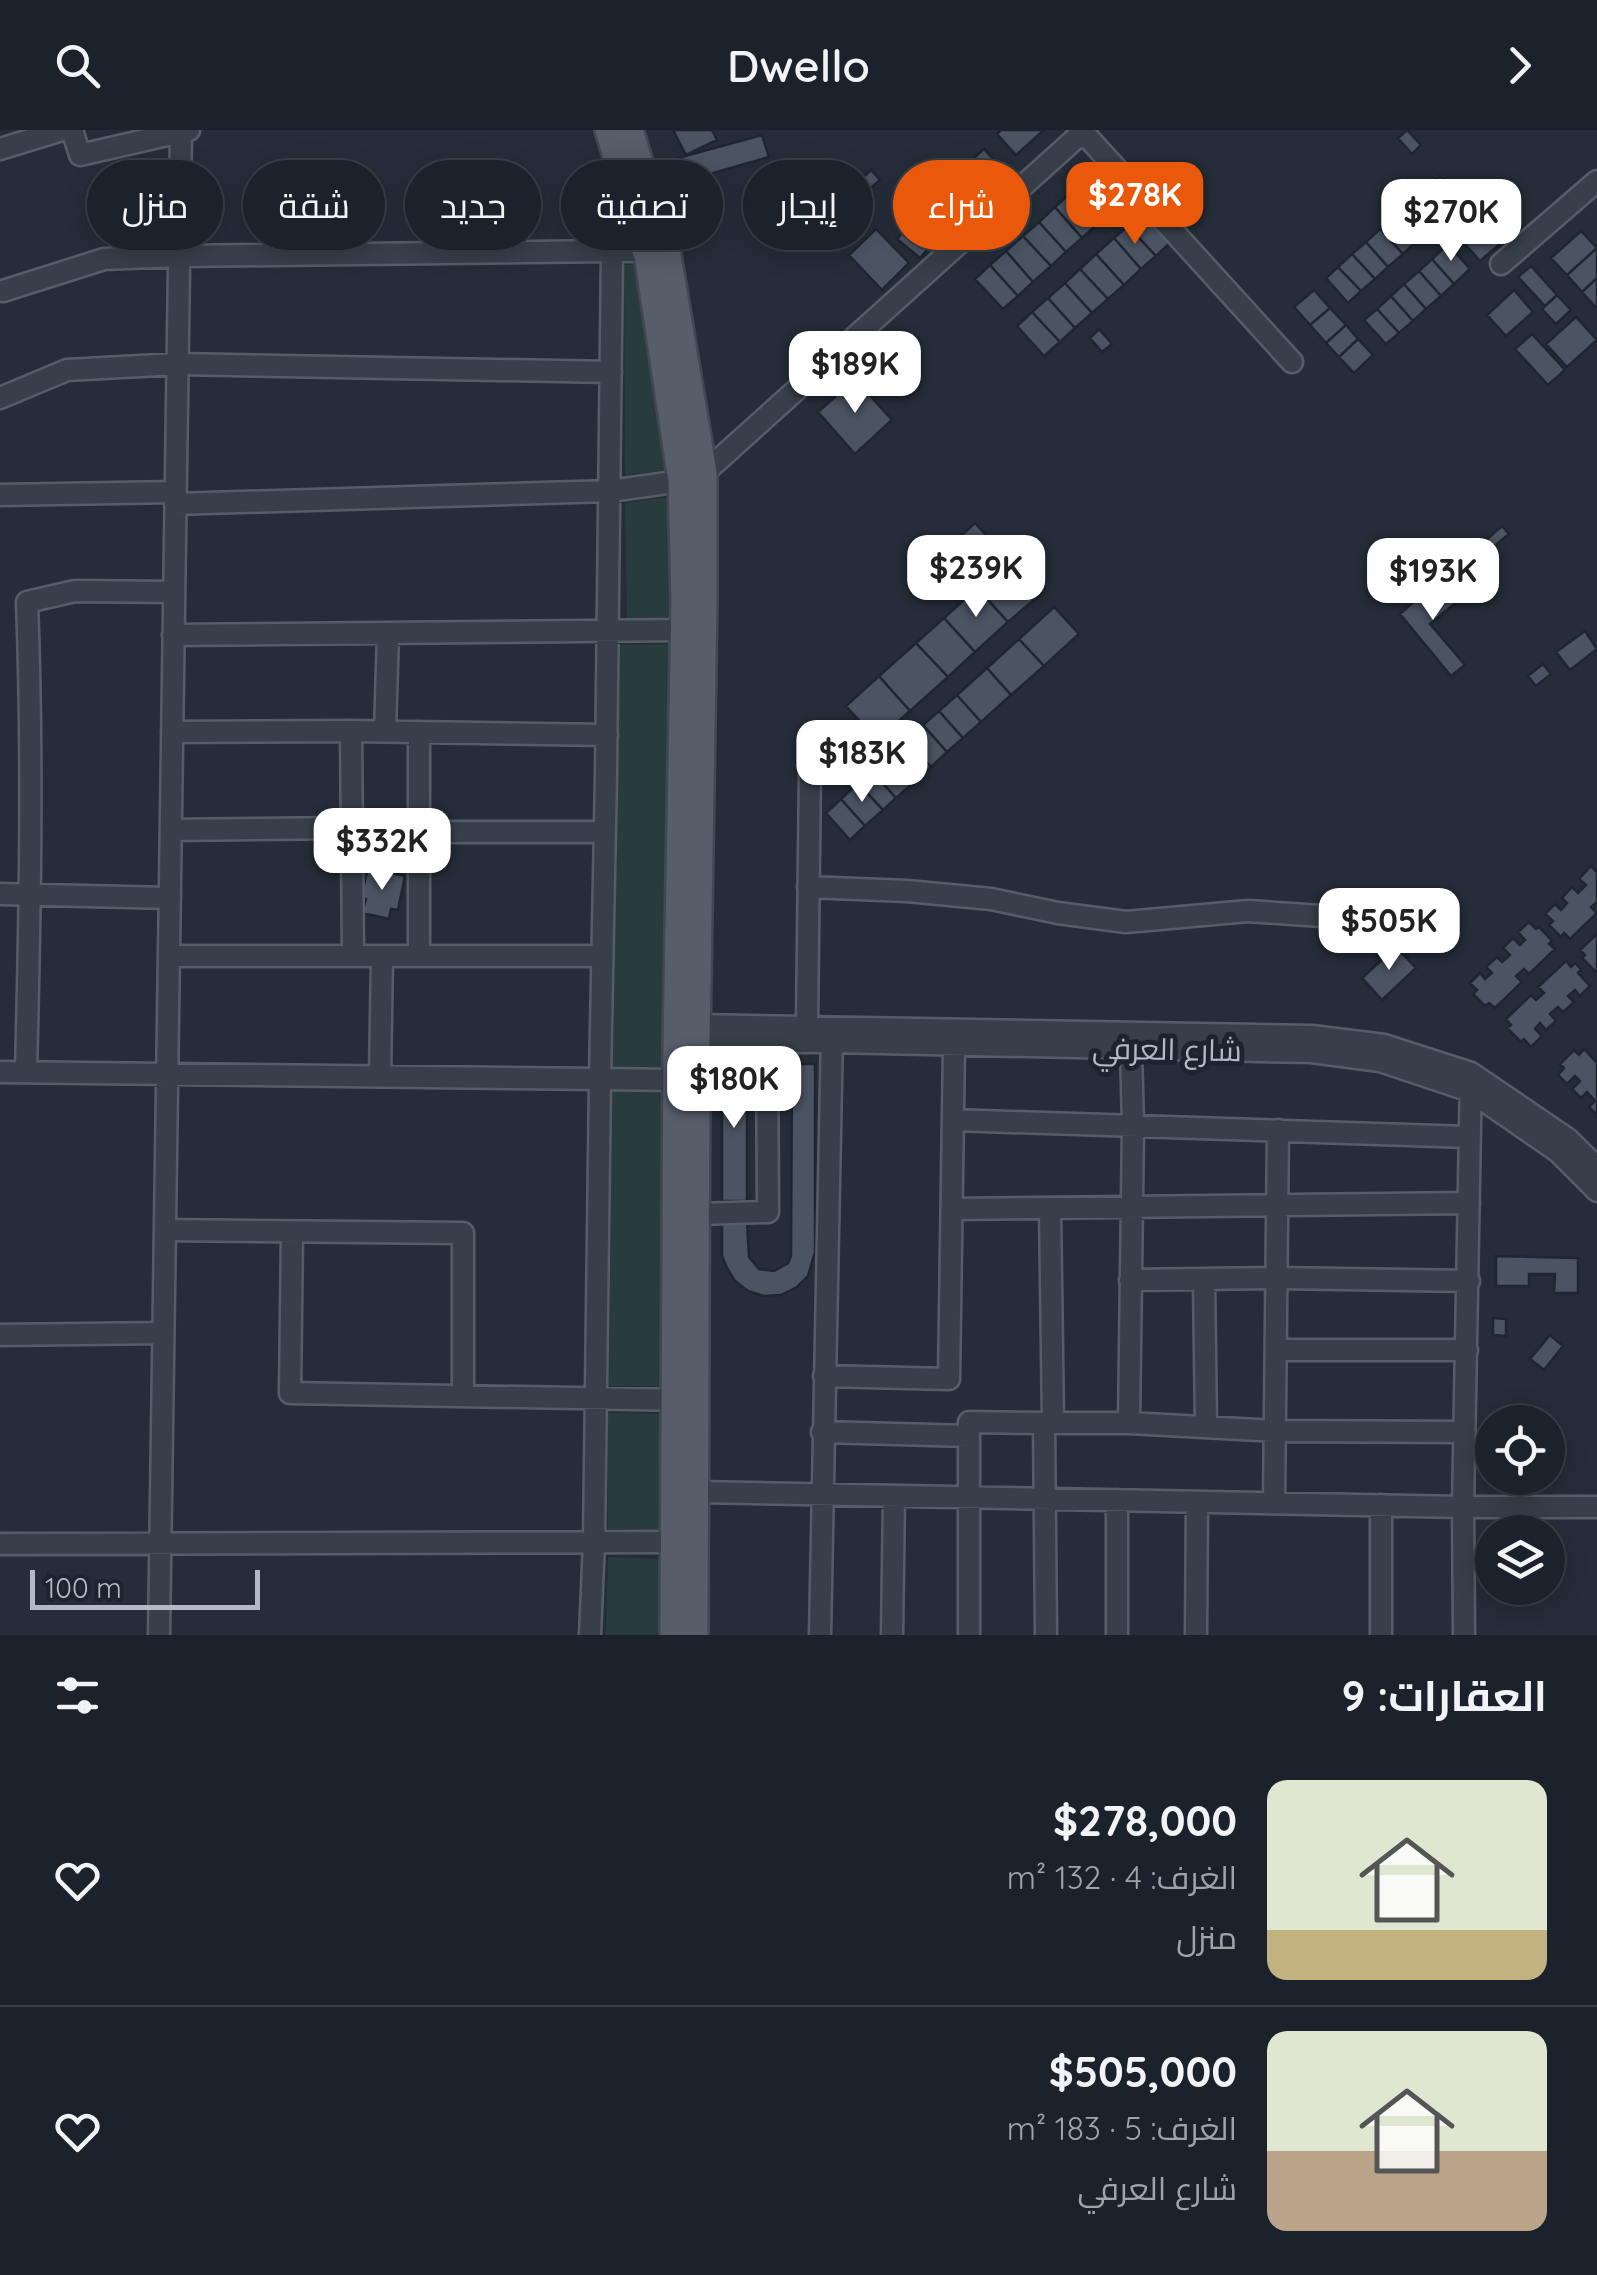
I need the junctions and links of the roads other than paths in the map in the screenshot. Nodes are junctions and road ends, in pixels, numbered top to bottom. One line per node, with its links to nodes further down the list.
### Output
1 (62, 130): 7 (street)
2 (72, 130): 5 (street)
3 (608, 130): 8 (main road)
4 (630, 130): 19 (main road)
5 (183, 131): 12 (street)
6 (1084, 131): 15 (street); 19 (street)
7 (0, 148)
8 (617, 160)
9 (1597, 181): 13 (street)
10 (645, 250): 11 (street); 19 (main road)
11 (612, 251): 12 (street); 17 (street)
12 (179, 256): 14 (street); 16 (street)
13 (1501, 264)
14 (4, 292)
15 (1292, 362)
16 (177, 364): 17 (street); 18 (street); 22 (street)
17 (611, 372): 20 (street)
18 (0, 398)
19 (692, 477): 20 (street); 24 (main road); 49 (main road)
20 (610, 491): 22 (street); 25 (street)
21 (0, 495): 22 (street)
22 (175, 498): 23 (street)
23 (174, 592): 27 (street); 40 (street)
24 (683, 630): 25 (street); 59 (main road)
25 (608, 632): 26 (street); 32 (street)
26 (388, 634): 27 (street); 30 (street)
27 (173, 635): 29 (street)
28 (351, 731): 29 (street); 30 (street); 34 (street)
29 (172, 732): 35 (street)
30 (385, 732): 31 (street)
31 (419, 732): 32 (street); 36 (street)
32 (606, 735): 37 (street)
33 (810, 768): 38 (street)
34 (352, 828): 35 (street); 44 (street)
35 (171, 830): 41 (street)
36 (419, 832): 37 (street); 46 (street)
37 (605, 832): 47 (street)
38 (808, 887): 42 (street); 48 (street)
39 (0, 894): 40 (street)
40 (30, 895): 41 (street); 55 (street)
41 (170, 898): 43 (street)
42 (1350, 918)
43 (169, 956): 44 (street); 56 (street)
44 (353, 956): 45 (street)
45 (382, 956): 46 (street); 57 (street)
46 (419, 956): 47 (street)
47 (602, 956): 58 (street)
48 (806, 1026): 49 (street, شارع العرفي); 50 (street, شارع العرفي)
49 (697, 1034): 51 (street, شارع العرفي); 72 (main road)
50 (832, 1034): 51 (street, شارع العرفي); 52 (street, شارع العرفي); 60 (street, شارع العرفي); 83 (street)
51 (767, 1042): 72 (street)
52 (954, 1045): 53 (street, شارع العرفي); 61 (street)
53 (1131, 1048): 60 (street, شارع العرفي); 62 (street)
54 (0, 1072): 55 (street)
55 (26, 1072): 56 (street)
56 (167, 1074): 57 (street); 73 (street)
57 (380, 1076): 58 (street)
58 (600, 1078): 59 (street); 85 (street)
59 (676, 1080): 86 (main road)
60 (1470, 1082): 64 (street); 65 (street, شارع العرفي); 66 (street, شارع العرفي)
61 (953, 1120): 62 (street); 71 (street)
62 (1133, 1125): 63 (street); 69 (street)
63 (1278, 1130): 64 (street); 68 (street)
64 (1470, 1136): 67 (street)
65 (1597, 1168)
66 (1597, 1191)
67 (1469, 1203): 68 (street); 78 (street)
68 (1277, 1206): 69 (street); 75 (street)
69 (1132, 1207): 70 (street); 77 (street)
70 (1050, 1208): 71 (street); 87 (street)
71 (952, 1209): 83 (street)
72 (697, 1214): 86 (main road)
73 (165, 1230): 74 (street); 79 (street)
74 (292, 1233): 84 (street); 84 (street)
75 (1276, 1278): 76 (street); 78 (street); 81 (street)
76 (1204, 1279): 77 (street); 89 (street)
77 (1130, 1280): 88 (street)
78 (1468, 1281): 82 (street)
79 (164, 1334): 80 (street); 108 (street)
80 (0, 1335)
81 (1276, 1350): 82 (street); 90 (street)
82 (1467, 1350): 92 (street)
83 (824, 1376): 91 (street)
84 (463, 1396): 85 (street)
85 (596, 1398): 86 (street); 105 (street)
86 (686, 1400): 94 (main road); 106 (main road)
87 (1049, 1423): 88 (street); 93 (street); 98 (street)
88 (1130, 1424): 89 (street)
89 (1206, 1427): 90 (street)
90 (1275, 1431): 92 (street); 101 (street)
91 (822, 1432): 93 (street); 95 (street)
92 (1465, 1432): 103 (street)
93 (970, 1436): 97 (street)
94 (696, 1492): 95 (street); 112 (main road)
95 (821, 1494): 96 (street); 113 (street)
96 (894, 1496): 97 (street); 114 (street)
97 (969, 1497): 98 (street); 115 (street)
98 (1044, 1498): 99 (street); 116 (street)
99 (1118, 1500): 100 (street); 117 (street)
100 (1197, 1502): 101 (street); 118 (street)
101 (1274, 1503): 102 (street)
102 (1381, 1505): 103 (street); 119 (street)
103 (1463, 1507): 104 (street); 120 (street)
104 (1597, 1507)
105 (594, 1542): 106 (street); 108 (street); 110 (street)
106 (674, 1542): 111 (main road)
107 (0, 1544): 108 (street)
108 (160, 1544): 109 (street)
109 (159, 1635)
110 (590, 1635)
111 (673, 1635)
112 (696, 1635)
113 (820, 1635)
114 (892, 1635)
115 (968, 1635)
116 (1046, 1635)
117 (1117, 1635)
118 (1196, 1635)
119 (1380, 1635)
120 (1464, 1635)

